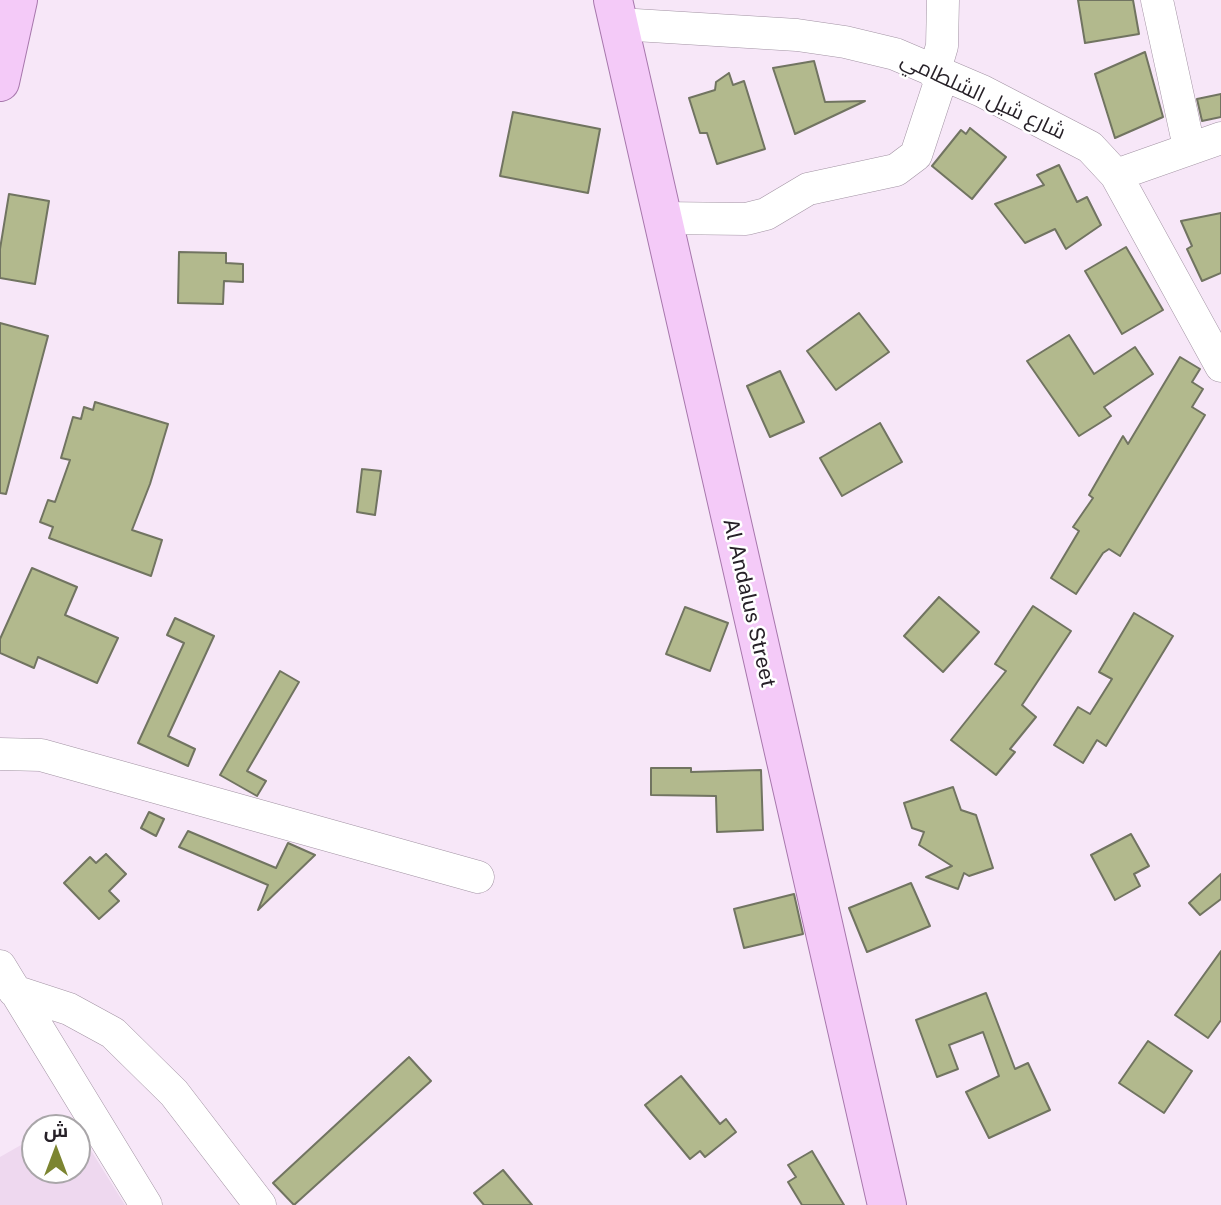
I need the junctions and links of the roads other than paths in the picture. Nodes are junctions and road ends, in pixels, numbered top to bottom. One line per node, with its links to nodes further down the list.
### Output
1 (18, 0): 6 (main road)
2 (943, 0): 5 (street)
3 (1157, 0): 8 (street)
4 (616, 12): 5 (street, شارع شيل الشلطامي); 10 (main road, Al Andalus Street)
5 (938, 74): 9 (street, شارع شيل الشلطامي); 10 (street)
6 (0, 82)
7 (1221, 138): 8 (street)
8 (1189, 147): 9 (street)
9 (1116, 174): 11 (street, شارع شيل الشلطامي)
10 (662, 218): 17 (main road, Al Andalus Street)
11 (1220, 363)
12 (0, 754): 13 (street)
13 (478, 877)
14 (7, 978): 15 (street); 16 (street)
15 (146, 1205)
16 (260, 1205)
17 (887, 1205)

